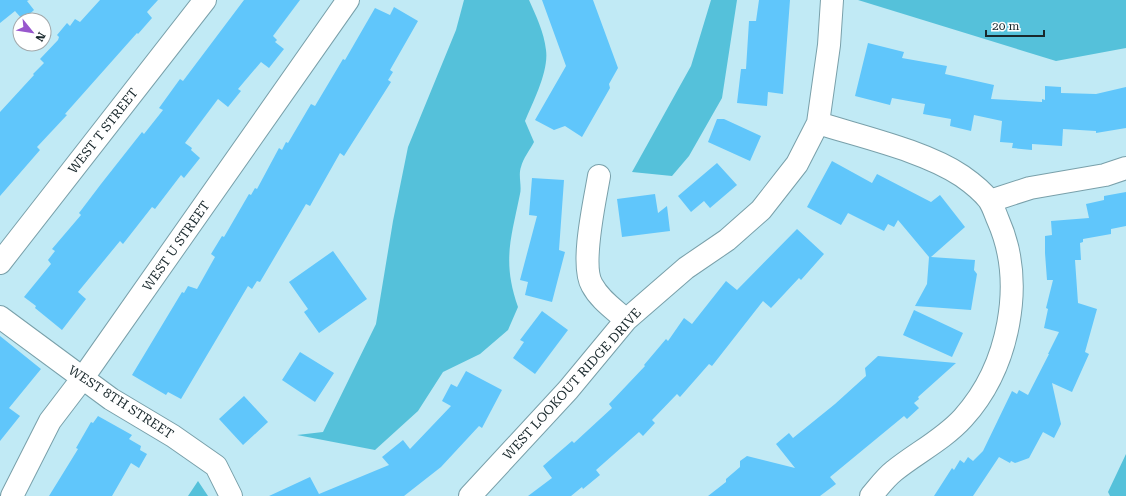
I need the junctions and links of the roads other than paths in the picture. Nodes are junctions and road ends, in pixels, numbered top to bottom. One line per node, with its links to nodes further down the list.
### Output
1 (205, 0): 8 (street, WEST T STREET)
2 (348, 0): 11 (street, WEST U STREET)
3 (832, 0): 4 (street, WEST LOOKOUT RIDGE DRIVE)
4 (818, 123): 7 (street); 10 (street, WEST LOOKOUT RIDGE DRIVE)
5 (1126, 168): 7 (street)
6 (599, 176): 10 (street)
7 (990, 201): 15 (street)
8 (0, 263)
9 (0, 317): 11 (street, WEST 8TH STREET)
10 (626, 320): 14 (street, WEST LOOKOUT RIDGE DRIVE)
11 (82, 379): 12 (street, WEST U STREET); 13 (street, WEST 8TH STREET)
12 (12, 496)
13 (231, 496)
14 (470, 496)
15 (871, 496)

